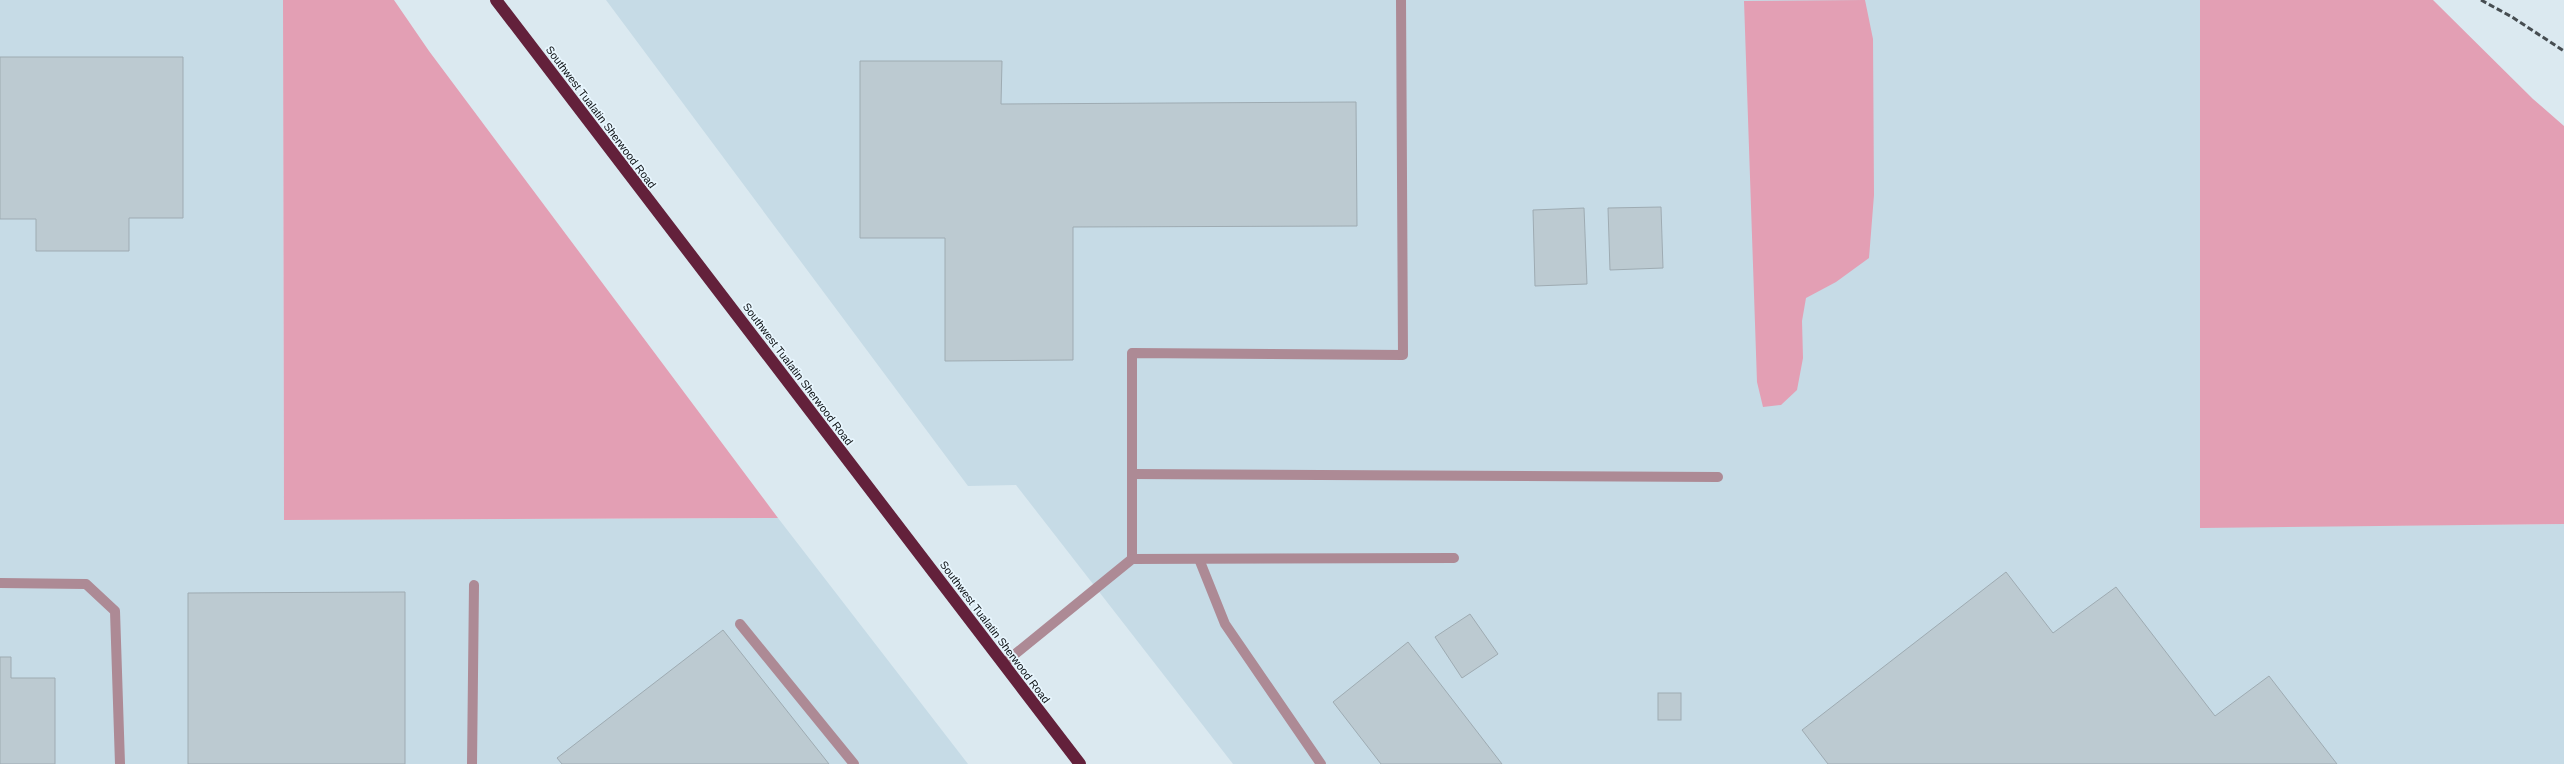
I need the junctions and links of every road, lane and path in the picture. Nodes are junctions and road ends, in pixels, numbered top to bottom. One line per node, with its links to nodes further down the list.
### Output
1 (496, 0): 11 (highway, Southwest Tualatin Sherwood Road)
2 (1400, 0): 3 (lane)
3 (1132, 474): 4 (lane); 6 (lane)
4 (1718, 477)
5 (1454, 558): 7 (lane)
6 (1132, 559): 7 (lane); 11 (lane)
7 (1199, 559): 16 (lane)
8 (0, 583): 12 (lane)
9 (474, 585): 13 (lane)
10 (740, 624): 14 (lane)
11 (1003, 664): 15 (highway, Southwest Tualatin Sherwood Road)
12 (120, 764)
13 (472, 764)
14 (854, 764)
15 (1080, 764)
16 (1321, 764)

